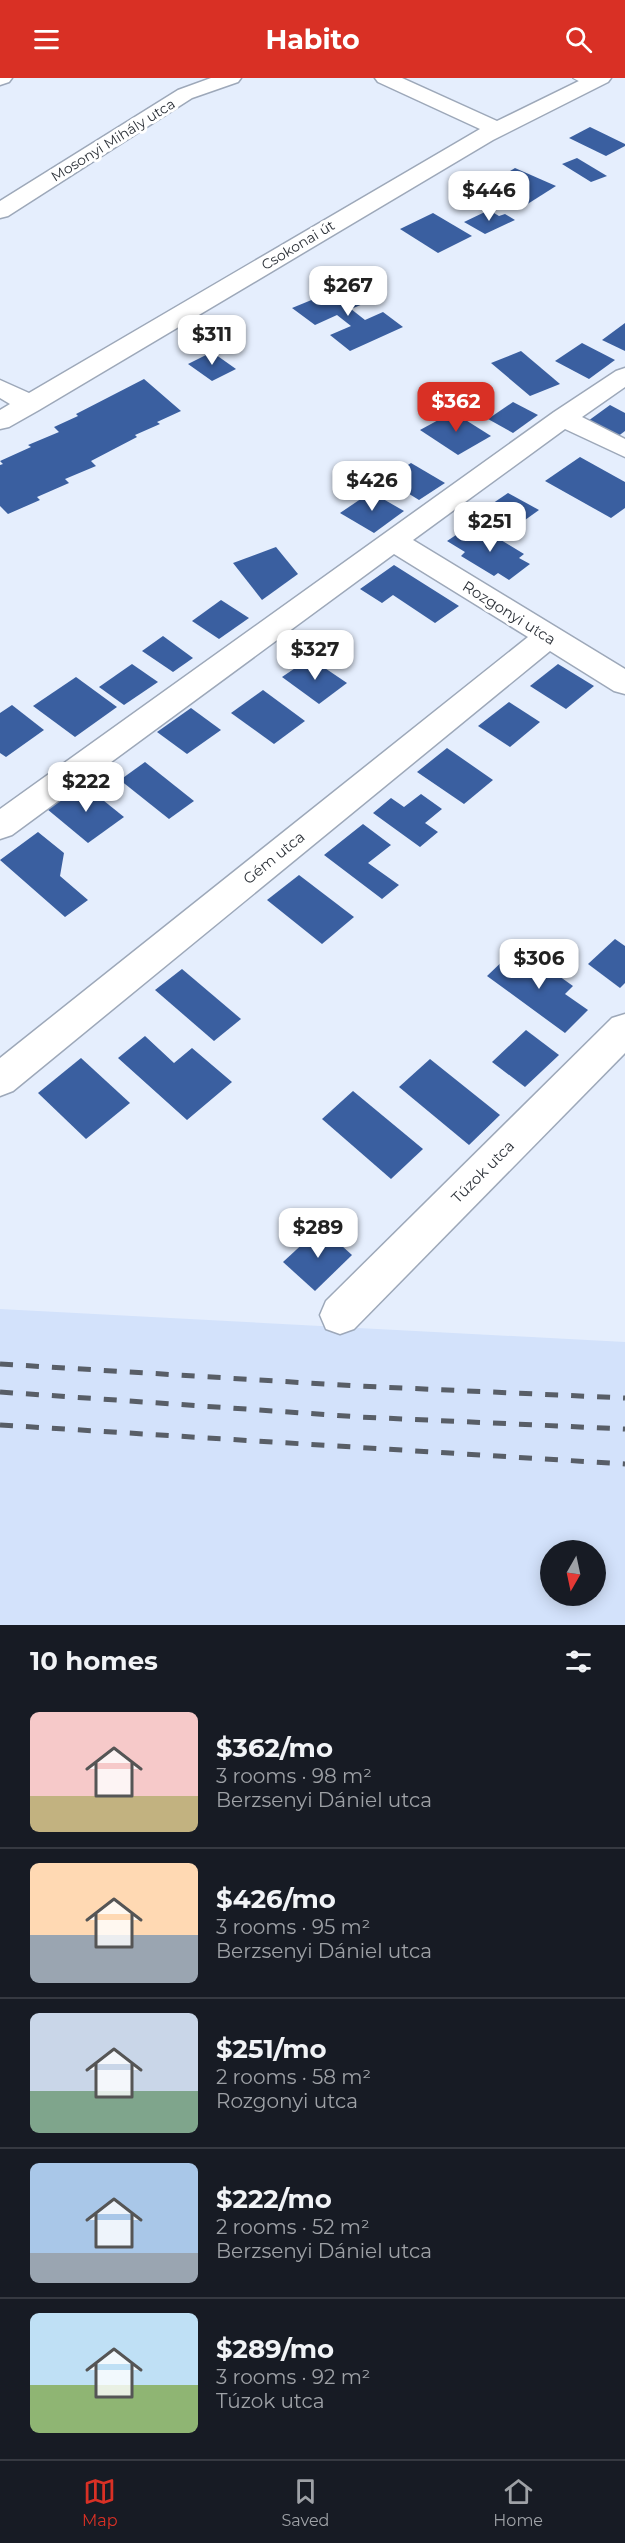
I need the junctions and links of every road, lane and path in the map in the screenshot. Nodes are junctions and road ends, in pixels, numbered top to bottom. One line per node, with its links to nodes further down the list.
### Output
1 (231, 78): 5 (street, Mosonyi Mihály utca)
2 (385, 78): 4 (street)
3 (590, 80): 4 (street, Csokonai út)
4 (497, 129): 8 (street, Csokonai út)
5 (0, 211)
6 (625, 376): 9 (street)
7 (0, 388): 8 (street)
8 (30, 404): 10 (street, Csokonai út)
9 (563, 418): 11 (street); 12 (street)
10 (0, 421)
11 (625, 449)
12 (394, 541): 13 (street, Rozgonyi utca); 15 (street)
13 (547, 637): 14 (street, Rozgonyi utca); 17 (street, Gém utca)
14 (625, 683)
15 (0, 826)
16 (625, 1029): 18 (street, Túzok utca)
17 (0, 1080)
18 (340, 1315)

